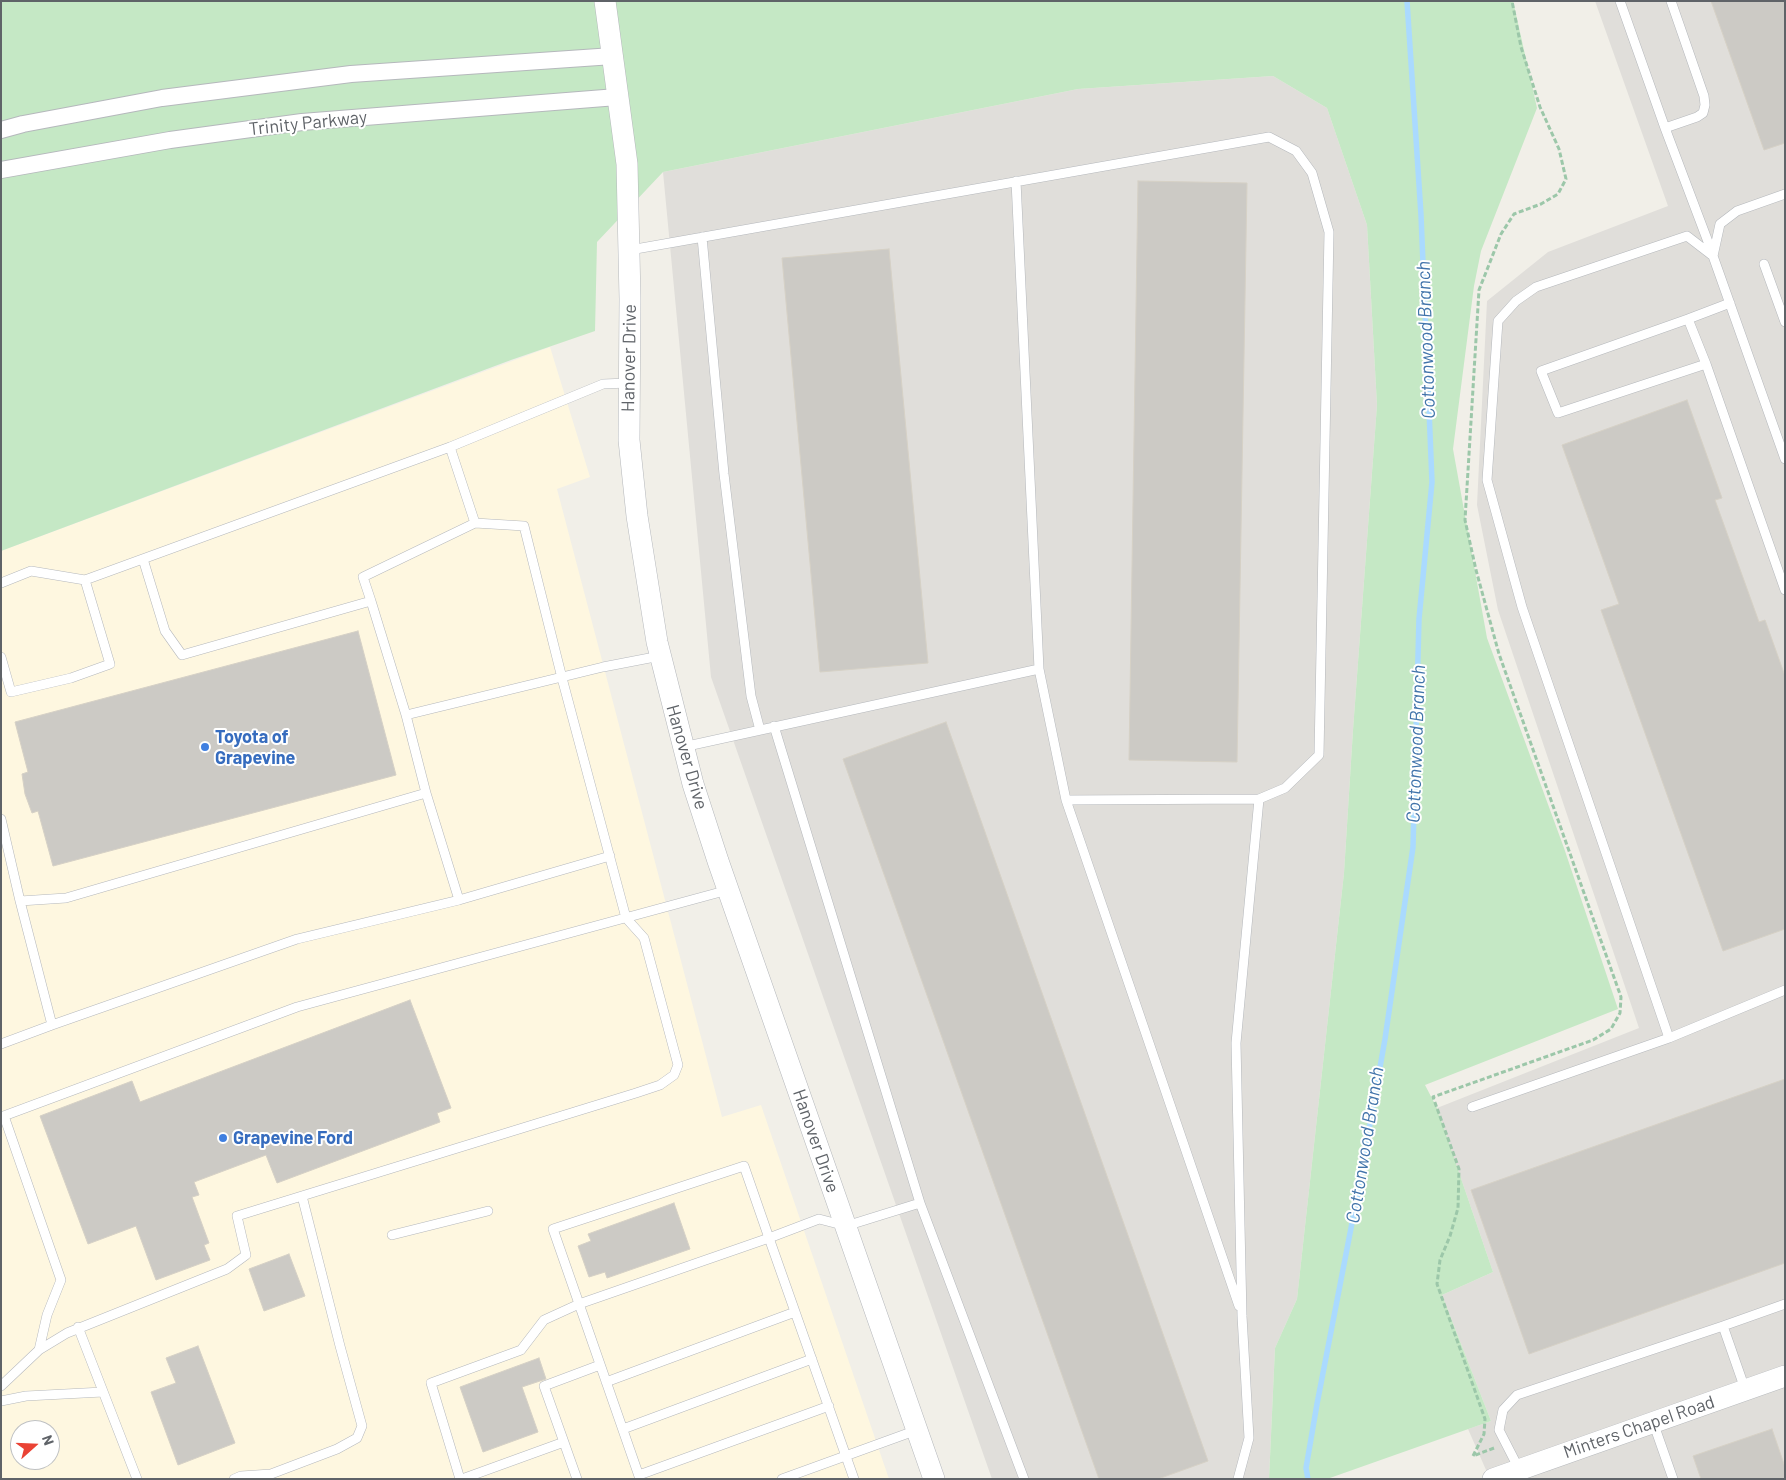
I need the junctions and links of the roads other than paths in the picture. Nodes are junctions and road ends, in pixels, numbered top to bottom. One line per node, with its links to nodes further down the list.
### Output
1 (605, 1): 4 (street, Hanover Drive)
2 (1620, 1): 6 (lane)
3 (1671, 1): 6 (lane)
4 (612, 56): 5 (street, Hanover Drive); 7 (street)
5 (617, 97): 8 (street, Trinity Parkway); 12 (street, Hanover Drive)
6 (1665, 128): 13 (lane)
7 (1, 130)
8 (1, 170)
9 (1016, 182): 11 (lane); 30 (lane); 37 (lane)
10 (1785, 194): 13 (lane)
11 (702, 237): 12 (lane); 34 (lane)
12 (630, 250): 19 (street, Hanover Drive)
13 (1713, 256): 15 (lane); 47 (lane)
14 (1764, 264): 17 (lane)
15 (1730, 303): 16 (lane); 21 (lane)
16 (1688, 319): 18 (lane); 18 (lane)
17 (1785, 322)
18 (1706, 364): 26 (lane)
19 (628, 383): 20 (lane); 28 (street, Hanover Drive)
20 (450, 447): 22 (lane); 23 (lane)
21 (1785, 460)
22 (475, 523): 27 (lane); 31 (lane)
23 (143, 559): 24 (lane); 27 (lane)
24 (85, 580): 25 (lane); 29 (lane)
25 (1, 583)
26 (1785, 590)
27 (371, 601): 32 (lane)
28 (660, 656): 31 (lane); 35 (street, Hanover Drive)
29 (1, 657)
30 (1039, 669): 33 (lane); 38 (lane)
31 (562, 678): 32 (lane); 40 (lane)
32 (406, 715): 36 (lane)
33 (774, 726): 34 (lane); 52 (lane)
34 (760, 730): 35 (lane)
35 (683, 747): 41 (street, Hanover Drive)
36 (426, 793): 42 (lane); 43 (lane)
37 (1259, 799): 38 (lane); 60 (lane)
38 (1066, 800): 60 (lane)
39 (1, 819): 43 (lane)
40 (610, 856): 42 (lane); 44 (lane)
41 (728, 890): 44 (lane); 54 (street, Hanover Drive)
42 (459, 900): 46 (lane)
43 (20, 901): 46 (lane)
44 (626, 918): 50 (lane); 51 (lane)
45 (1785, 990): 47 (lane)
46 (52, 1025): 48 (lane)
47 (1670, 1038): 49 (lane)
48 (2, 1040)
49 (1472, 1107)
50 (3, 1117): 63 (lane)
51 (302, 1196): 62 (lane); 81 (lane)
52 (920, 1203): 54 (lane); 87 (lane)
53 (488, 1211): 55 (lane)
54 (846, 1226): 56 (lane); 75 (street, Hanover Drive)
55 (392, 1235)
56 (769, 1238): 57 (lane); 57 (lane); 59 (lane)
57 (579, 1304): 65 (lane); 82 (lane)
58 (1785, 1304): 61 (lane)
59 (795, 1312): 64 (lane); 67 (lane)
60 (1242, 1316): 88 (lane)
61 (1724, 1326): 69 (lane); 78 (lane)
62 (78, 1327): 63 (lane); 70 (lane)
63 (39, 1350): 68 (lane)
64 (812, 1359): 72 (lane); 74 (lane)
65 (600, 1365): 67 (lane); 76 (lane)
66 (1785, 1376): 69 (street, Minters Chapel Road)
67 (606, 1382): 74 (lane)
68 (1, 1386)
69 (1745, 1390): 73 (street, Minters Chapel Road)
70 (103, 1392): 71 (lane); 80 (lane)
71 (1, 1401)
72 (829, 1406): 77 (lane); 79 (lane)
73 (1653, 1422): 78 (street, Minters Chapel Road); 90 (lane)
74 (623, 1430): 79 (lane)
75 (917, 1430): 77 (lane); 86 (street, Hanover Drive)
76 (564, 1442): 82 (lane); 83 (lane)
77 (847, 1456): 84 (lane); 85 (lane)
78 (1520, 1474): 89 (street, Minters Chapel Road)
79 (640, 1477)
80 (136, 1479)
81 (234, 1479)
82 (461, 1479)
83 (577, 1479)
84 (782, 1479)
85 (854, 1479)
86 (934, 1479)
87 (1024, 1479)
88 (1238, 1479)
89 (1493, 1479)
90 (1673, 1479)

